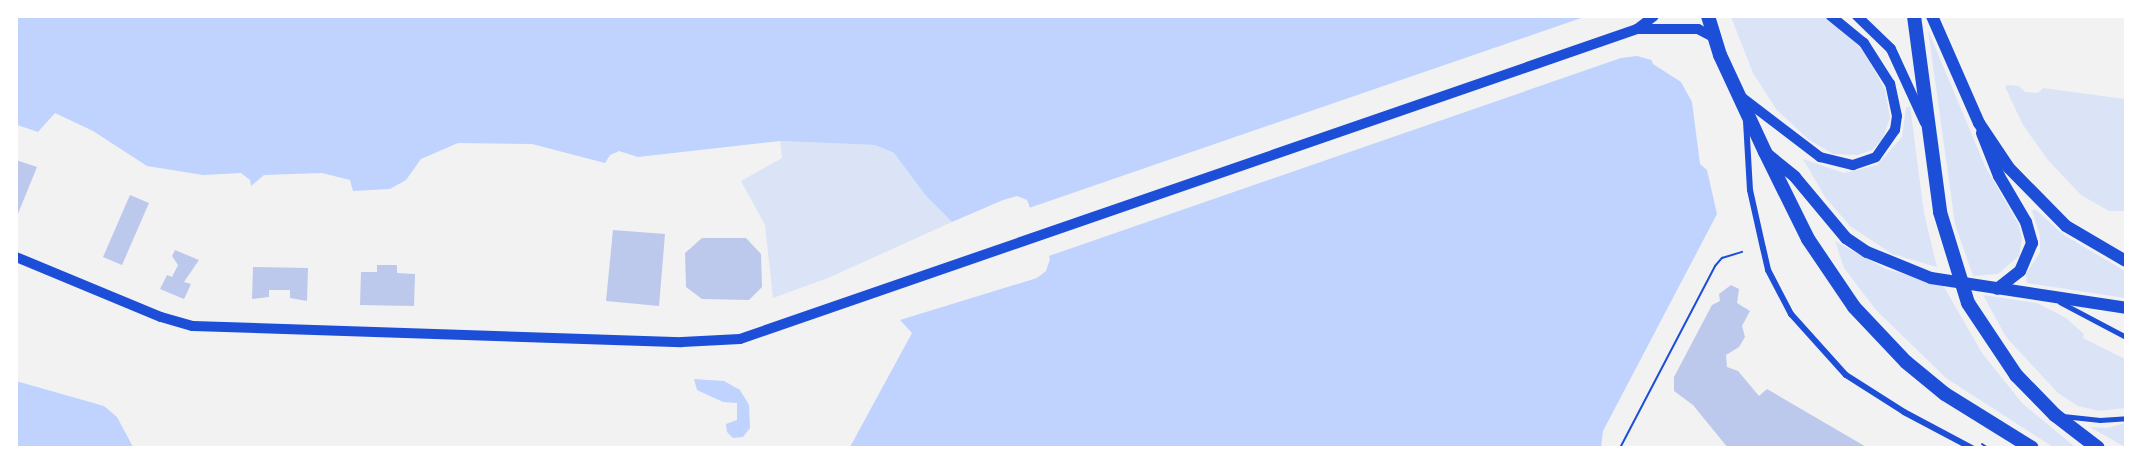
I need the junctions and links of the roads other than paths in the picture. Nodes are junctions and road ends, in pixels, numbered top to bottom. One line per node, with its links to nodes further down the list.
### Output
1 (1654, 16): 7 (street)
2 (1708, 16): 8 (main road)
3 (1831, 16): 9 (street)
4 (1857, 16): 12 (street)
5 (1914, 16): 12 (main road)
6 (1932, 16): 11 (main road)
7 (1637, 29): 8 (street); 14 (street)
8 (1715, 38): 9 (main road)
9 (1740, 96): 10 (main road)
10 (1746, 114): 13 (main road); 22 (street)
11 (1979, 123): 15 (main road); 16 (main road)
12 (1926, 126): 20 (main road)
13 (1765, 152): 16 (main road); 23 (main road)
14 (16, 257)
15 (2126, 261)
16 (1997, 290): 17 (main road)
17 (2050, 297): 18 (main road); 19 (lane)
18 (2126, 308)
19 (2126, 337)
20 (2055, 415): 21 (lane); 24 (main road)
21 (2126, 418)
22 (1972, 447)
23 (2032, 447)
24 (2098, 447)

